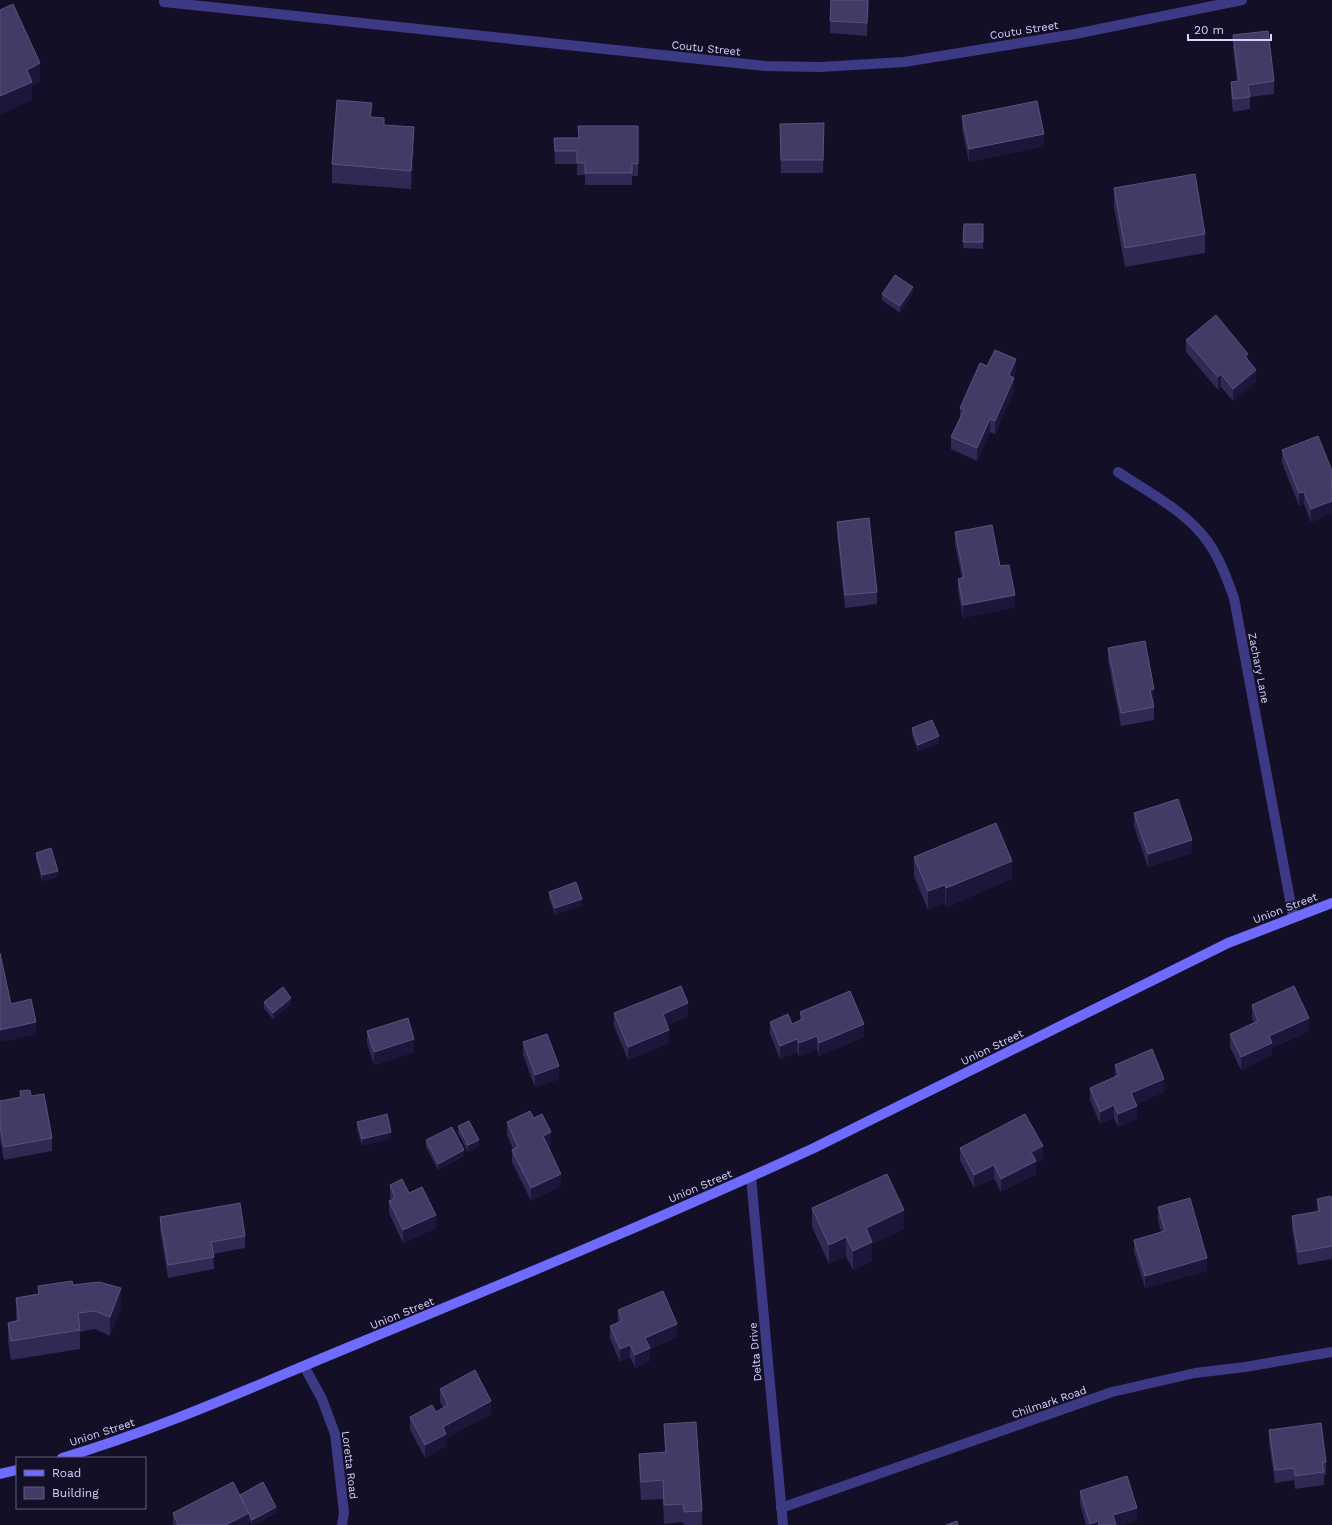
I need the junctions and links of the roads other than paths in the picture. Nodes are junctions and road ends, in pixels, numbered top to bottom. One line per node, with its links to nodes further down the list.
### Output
1 (1242, 0): 2 (street, Coutu Street)
2 (164, 2)
3 (1118, 472): 5 (street, Zachary Lane)
4 (1332, 903): 5 (main road, Union Street)
5 (1293, 916): 6 (main road, Union Street)
6 (751, 1177): 8 (main road, Union Street); 12 (street, Delta Drive)
7 (1332, 1352): 12 (street, Chilmark Road)
8 (304, 1366): 9 (main road, Union Street); 13 (street, Loretta Road)
9 (65, 1457)
10 (16, 1470): 11 (main road)
11 (0, 1474)
12 (781, 1508): 14 (street, Delta Drive)
13 (342, 1525)
14 (783, 1525)

